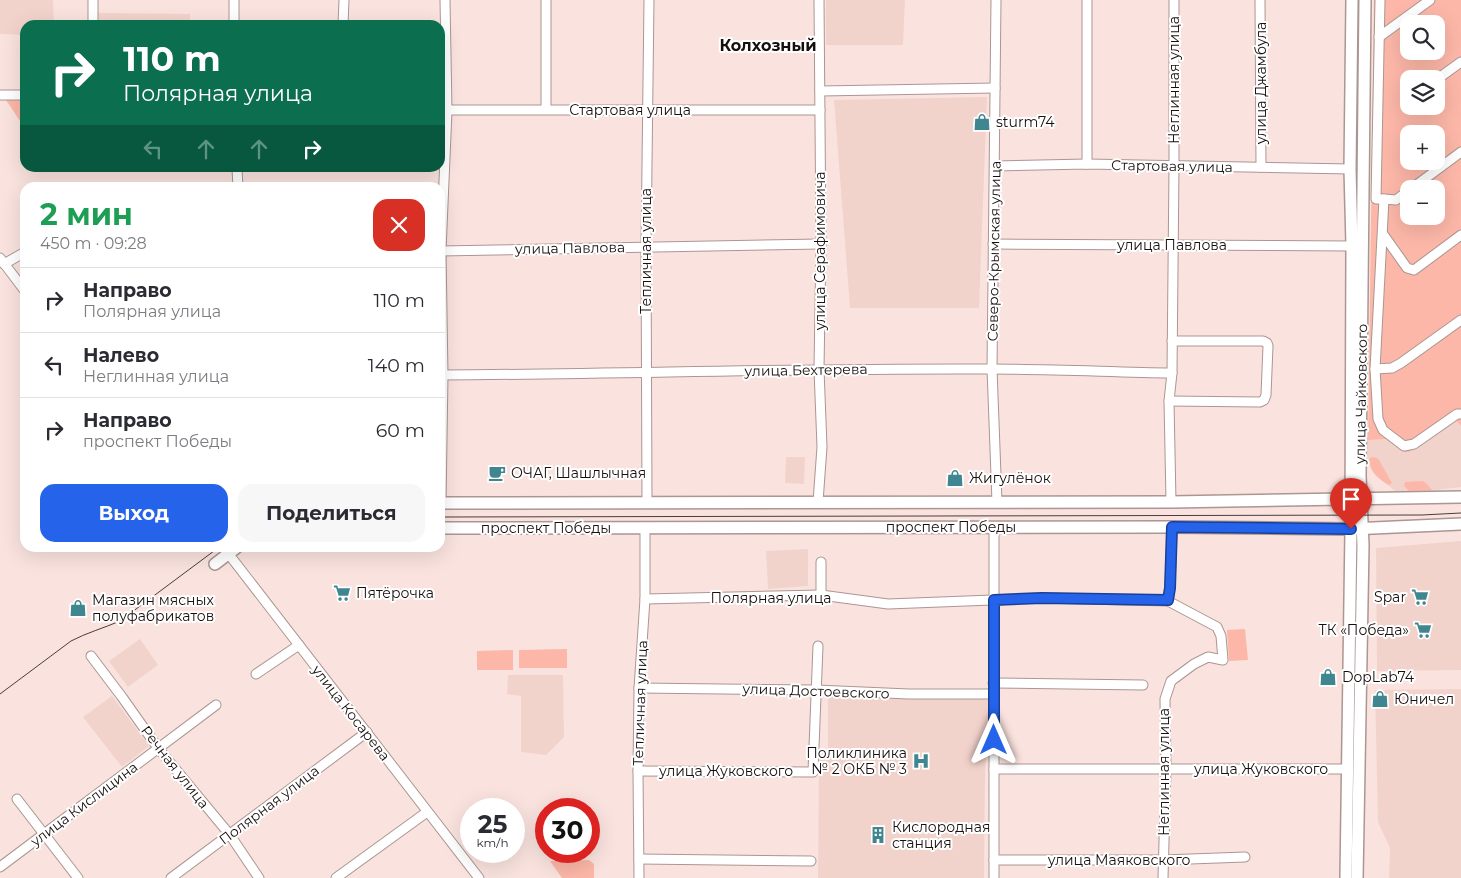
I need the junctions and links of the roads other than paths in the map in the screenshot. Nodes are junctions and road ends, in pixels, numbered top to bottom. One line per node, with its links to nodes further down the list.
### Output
1 (93, 0): 16 (street)
2 (234, 0): 17 (street)
3 (344, 0): 18 (street)
4 (445, 0): 19 (street)
5 (546, 0): 27 (street)
6 (649, 0): 29 (street, Тепличная улица)
7 (819, 0): 24 (street, улица Серафимовича)
8 (996, 0): 23 (street, Северо-Крымская улица)
9 (1087, 0): 32 (street)
10 (1174, 0): 34 (street, Неглинная улица)
11 (1260, 0): 35 (street, улица Джамбула)
12 (1352, 0): 36 (main road, улица Чайковского)
13 (1365, 0): 62 (main road, улица Чайковского)
14 (1380, 0): 20 (street)
15 (1430, 0): 20 (street)
16 (92, 20)
17 (234, 20)
18 (343, 20)
19 (445, 20)
20 (1379, 37): 39 (street)
21 (1461, 62): 22 (street)
22 (1445, 74)
23 (995, 88): 24 (street); 33 (street, Северо-Крымская улица)
24 (820, 91): 30 (street, улица Серафимовича)
25 (0, 95): 26 (street)
26 (20, 95)
27 (546, 109): 28 (street, Стартовая улица); 29 (street, Стартовая улица)
28 (445, 110)
29 (647, 110): 30 (street, Стартовая улица); 46 (street, Тепличная улица)
30 (820, 110): 42 (street, улица Серафимовича)
31 (1461, 152): 37 (street)
32 (1087, 164): 33 (street, Стартовая улица); 34 (street, Стартовая улица)
33 (994, 166): 43 (street, Северо-Крымская улица)
34 (1174, 166): 35 (street, Стартовая улица); 44 (street, Неглинная улица)
35 (1261, 167): 36 (street, Стартовая улица)
36 (1350, 168): 45 (main road, улица Чайковского)
37 (1423, 180)
38 (1400, 197): 39 (street)
39 (1384, 199): 40 (street)
40 (1383, 234): 41 (street); 53 (street)
41 (1461, 235)
42 (821, 244): 46 (street, улица Павлова); 55 (street, улица Серафимовича)
43 (993, 244): 44 (street, улица Павлова); 54 (street, Северо-Крымская улица)
44 (1172, 245): 45 (street, улица Павлова); 52 (street, Неглинная улица)
45 (1352, 246): 62 (main road, улица Чайковского)
46 (646, 247): 47 (street, улица Павлова); 56 (street, Тепличная улица)
47 (445, 251)
48 (20, 254): 49 (street)
49 (2, 261): 50 (street)
50 (20, 284)
51 (1461, 320): 53 (street)
52 (1172, 341): 57 (street, Неглинная улица); 59 (street)
53 (1375, 368): 60 (street)
54 (992, 369): 55 (street, улица Бехтерева); 57 (street, улица Бехтерева); 65 (street, Северо-Крымская улица)
55 (819, 370): 56 (street, улица Бехтерева); 64 (street, улица Серафимовича)
56 (647, 373): 58 (street, улица Бехтерева); 63 (street, Тепличная улица)
57 (1172, 373): 59 (street, Неглинная улица)
58 (445, 375)
59 (1169, 401): 66 (street, Неглинная улица)
60 (1461, 414)
61 (1461, 497): 62 (main road, проспект Победы)
62 (1356, 498): 66 (main road, проспект Победы); 73 (main road, улица Чайковского)
63 (647, 502): 64 (main road, проспект Победы); 67 (main road, проспект Победы)
64 (818, 502): 65 (main road, проспект Победы)
65 (997, 502): 66 (main road, проспект Победы)
66 (1171, 502)
67 (445, 503)
68 (1461, 524): 73 (main road, проспект Победы)
69 (1172, 527): 72 (main road, проспект Победы); 73 (main road, проспект Победы); 81 (street)
70 (445, 528): 71 (main road, проспект Победы)
71 (645, 528): 72 (main road, проспект Победы); 79 (street, Тепличная улица)
72 (994, 528): 80 (street)
73 (1357, 528): 96 (main road, улица Чайковского); 117 (main road, улица Чайковского)
74 (226, 552): 77 (main road)
75 (231, 552): 82 (street, улица Косарева)
76 (821, 562): 78 (street)
77 (215, 564)
78 (822, 595): 79 (street, Полярная улица); 80 (street, Полярная улица)
79 (645, 599): 88 (street, Тепличная улица)
80 (994, 600): 81 (street, Полярная улица); 86 (street)
81 (1168, 600): 94 (street, Неглинная улица)
82 (299, 646): 85 (street); 92 (street, улица Косарева)
83 (818, 646): 89 (street)
84 (91, 656): 93 (street, Речная улица)
85 (256, 674)
86 (993, 684): 87 (street); 90 (street)
87 (1143, 685)
88 (639, 688): 89 (street, улица Достоевского); 97 (street, Тепличная улица)
89 (816, 690): 90 (street, улица Достоевского); 97 (street, улица Жуковского)
90 (993, 694): 95 (street)
91 (216, 705): 93 (street, улица Кислицина)
92 (366, 732): 99 (street, улица Косарева); 101 (street, Полярная улица)
93 (158, 748): 100 (street, улица Кислицина); 101 (street, Речная улица)
94 (1166, 768): 95 (street, улица Жуковского); 96 (street, улица Жуковского); 105 (street, Неглинная улица)
95 (994, 769): 104 (street)
96 (1348, 769): 116 (main road, улица Чайковского)
97 (638, 771): 103 (street, Тепличная улица)
98 (17, 799): 100 (street)
99 (427, 812): 111 (street); 112 (street, улица Косарева)
100 (43, 834): 107 (street, улица Кислицина); 108 (street)
101 (230, 834): 109 (street, Полярная улица); 110 (street, Речная улица)
102 (1245, 857): 105 (street, улица Маяковского)
103 (639, 859): 106 (street); 113 (street, Тепличная улица)
104 (994, 860): 105 (street, улица Маяковского); 114 (street)
105 (1163, 860): 115 (street, Неглинная улица)
106 (811, 862)
107 (0, 867)
108 (78, 878)
109 (171, 878)
110 (259, 878)
111 (336, 878)
112 (479, 878)
113 (639, 878)
114 (994, 878)
115 (1163, 878)
116 (1346, 878)
117 (1357, 878)

